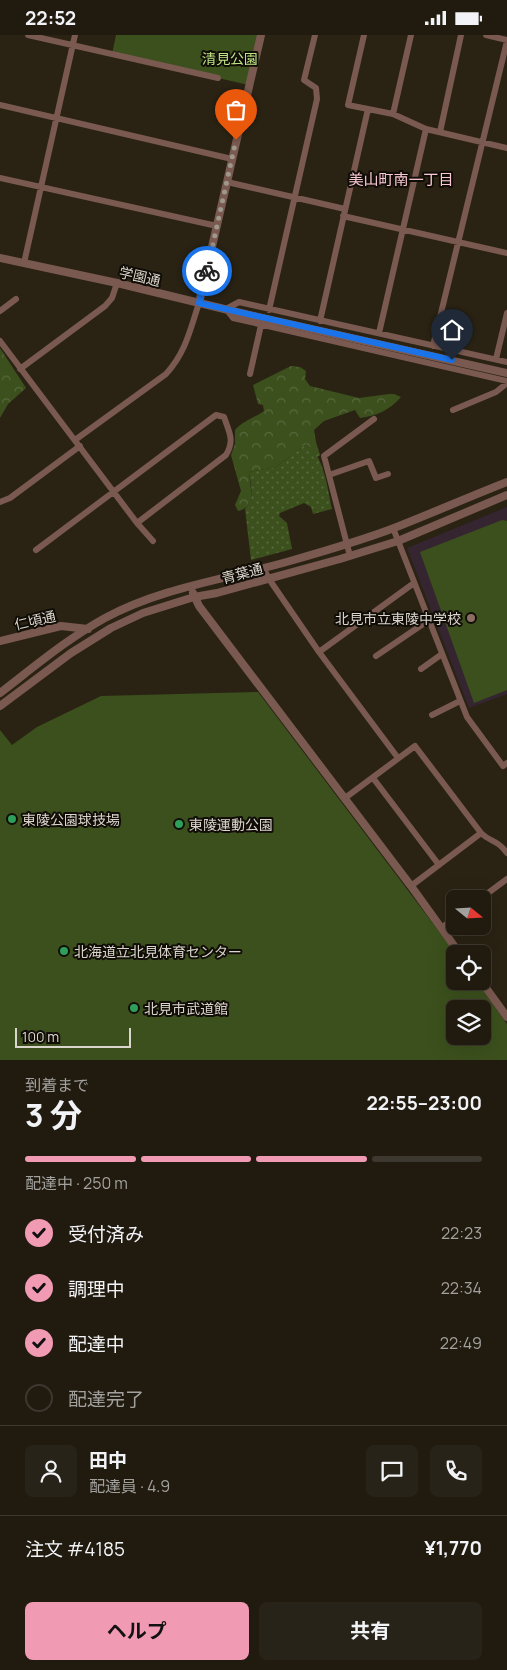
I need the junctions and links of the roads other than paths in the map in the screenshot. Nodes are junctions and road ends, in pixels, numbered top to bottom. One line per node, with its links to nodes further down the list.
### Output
1 (28, 35): 10 (street)
2 (75, 35): 10 (street)
3 (261, 35): 20 (street)
4 (315, 35): 24 (street)
5 (364, 35): 13 (street)
6 (411, 35): 14 (street)
7 (460, 35): 17 (street)
8 (486, 35): 9 (street)
9 (507, 40): 18 (street)
10 (73, 45): 11 (street); 15 (street)
11 (218, 78)
12 (0, 105): 15 (street)
13 (368, 109): 14 (street); 25 (street)
14 (392, 115): 16 (street)
15 (57, 118): 20 (street); 23 (street)
16 (426, 129): 17 (street); 28 (street)
17 (440, 132): 18 (street)
18 (482, 143): 19 (street); 29 (street)
19 (507, 148)
20 (232, 159): 22 (street)
21 (0, 178): 23 (street)
22 (227, 182): 24 (street); 27 (street)
23 (42, 187): 27 (street); 32 (street)
24 (294, 197): 25 (street); 37 (street)
25 (345, 209): 26 (street)
26 (343, 216): 28 (street); 40 (street)
27 (217, 227): 35 (street)
28 (403, 230): 29 (street); 42 (street)
29 (458, 242): 30 (street); 45 (street)
30 (507, 253)
31 (0, 258): 32 (street, 学園通)
32 (24, 263): 33 (street, 学園通)
33 (117, 283): 35 (street, 学園通); 48 (street)
34 (16, 299): 38 (street)
35 (199, 303): 36 (street, 学園通); 54 (street)
36 (226, 309): 37 (street); 41 (street); 49 (street, 学園通)
37 (269, 310): 40 (street)
38 (0, 311)
39 (507, 313): 43 (street)
40 (320, 321): 42 (street)
41 (261, 325): 50 (street); 51 (street)
42 (379, 333): 45 (street)
43 (505, 334): 46 (street)
44 (0, 341): 48 (street)
45 (433, 346): 46 (street)
46 (496, 359): 47 (street)
47 (507, 362)
48 (20, 369): 54 (street)
49 (507, 373)
50 (250, 374)
51 (507, 382): 52 (street)
52 (453, 410)
53 (374, 419): 56 (street)
54 (78, 443): 58 (street); 60 (street)
55 (388, 474): 56 (street)
56 (329, 475): 65 (street)
57 (507, 482): 62 (street, 青葉通)
58 (115, 492): 61 (street); 61 (street); 66 (street)
59 (507, 495): 64 (street, 青葉通)
60 (0, 502)
61 (137, 523): 63 (street)
62 (393, 528): 64 (street); 65 (street, 青葉通)
63 (153, 541)
64 (398, 541): 67 (street, 青葉通); 70 (street)
65 (346, 544): 67 (street); 68 (street, 青葉通)
66 (36, 551)
67 (350, 556): 69 (street, 青葉通)
68 (264, 569): 69 (street); 71 (street, 青葉通)
69 (269, 579): 72 (street, 青葉通); 77 (street)
70 (414, 583): 73 (street); 77 (street)
71 (190, 587): 72 (street); 74 (street, 青葉通)
72 (194, 597): 75 (street, 青葉通); 88 (street)
73 (429, 619): 78 (street); 79 (street)
74 (89, 629): 75 (street, 仁頃通); 76 (street, 仁頃通); 81 (street, 青葉通)
75 (105, 632): 83 (street, 青葉通)
76 (0, 641)
77 (319, 653): 85 (street)
78 (442, 654): 80 (street); 82 (street)
79 (376, 656)
80 (421, 669)
81 (0, 693)
82 (460, 701): 84 (street); 86 (street)
83 (0, 706)
84 (432, 715)
85 (398, 758): 87 (street); 89 (street)
86 (507, 763)
87 (373, 778): 88 (street); 91 (street)
88 (345, 798): 93 (street)
89 (481, 833): 90 (street); 91 (street)
90 (507, 853)
91 (439, 865): 93 (street)
92 (507, 879): 94 (street)
93 (411, 886): 96 (street)
94 (491, 891)
95 (446, 925): 96 (street)
96 (441, 929): 97 (street)
97 (453, 945)
98 (488, 990): 99 (street)
99 (507, 1017)

